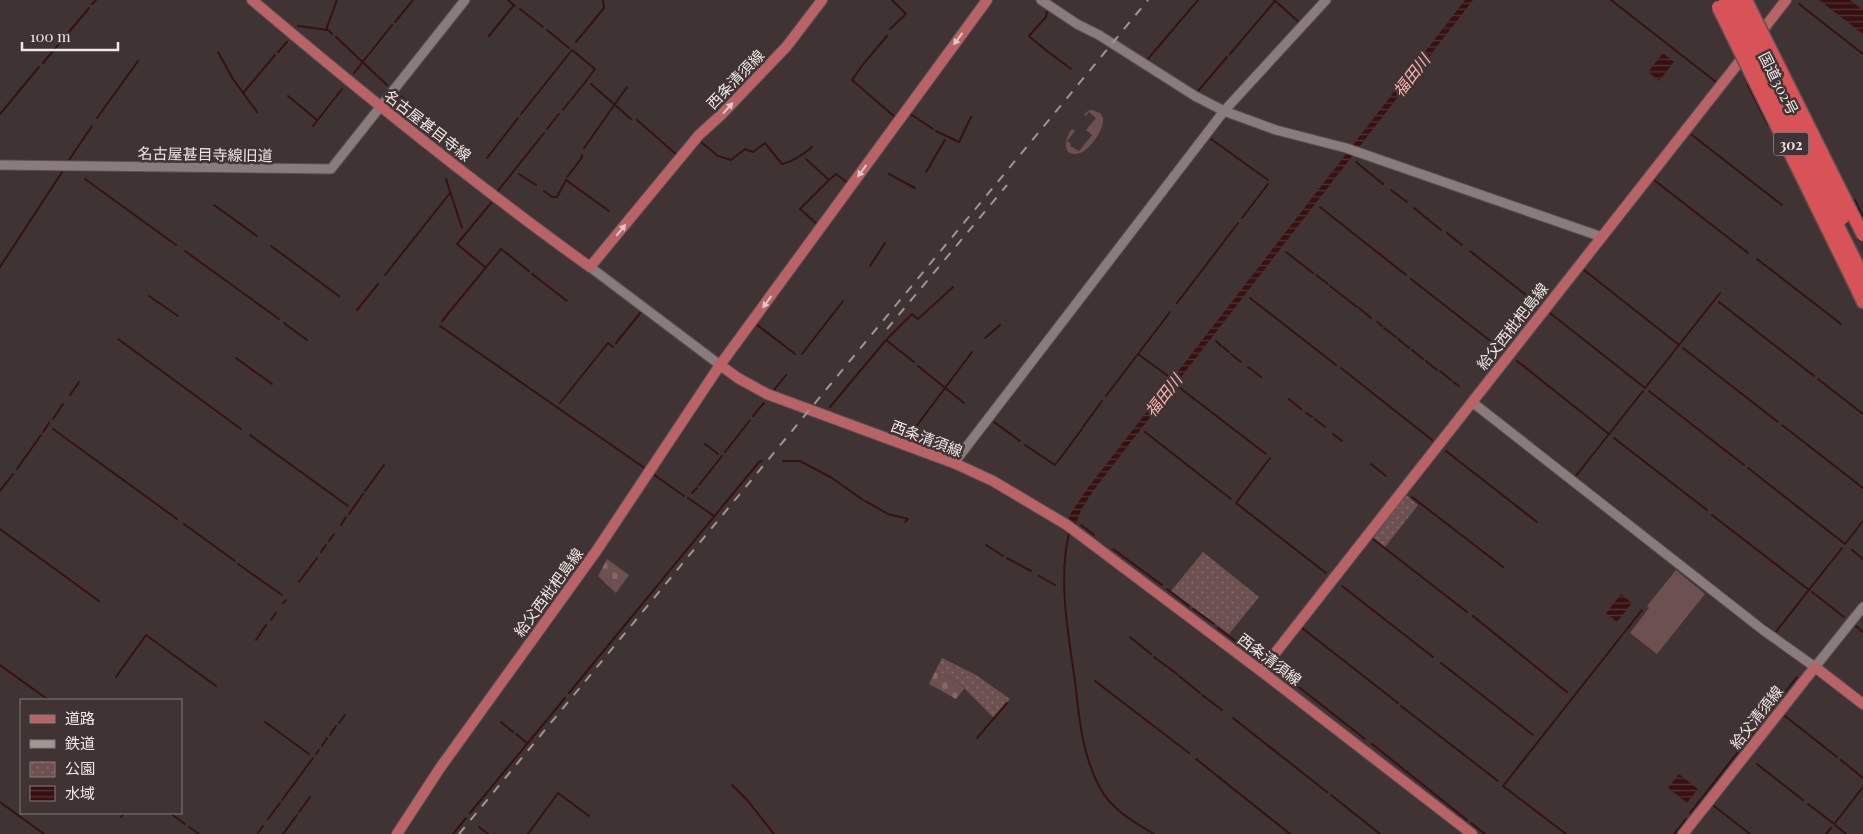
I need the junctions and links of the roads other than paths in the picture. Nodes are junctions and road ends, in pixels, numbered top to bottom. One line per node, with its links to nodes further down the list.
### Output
1 (252, 0): 14 (main road, 名古屋甚目寺線)
2 (465, 0): 14 (street)
3 (822, 0): 20 (main road, 西条清須線, one-way to 3)
4 (987, 0): 23 (main road, one-way to 23)
5 (1041, 0): 15 (street)
6 (1326, 0): 15 (street)
7 (1715, 0): 21 (highway, bridge)
8 (1719, 0): 13 (highway, 国道302号 / 302)
9 (1724, 0): 21 (highway, bridge)
10 (1736, 0): 19 (highway, bridge)
11 (1746, 0): 17 (highway, bridge)
12 (1786, 0): 13 (main road, 給父西枇杷島線)
13 (1746, 53): 18 (main road, 給父西枇杷島線); 21 (highway, 国道302号 / 302)
14 (380, 107): 16 (street, 名古屋甚目寺線旧道); 20 (main road, 名古屋甚目寺線)
15 (1224, 111): 18 (street); 25 (street)
16 (0, 165)
17 (1863, 235)
18 (1602, 237): 24 (main road, 給父西枇杷島線)
19 (1863, 257)
20 (590, 267): 23 (street)
21 (1860, 282): 22 (highway)
22 (1863, 302)
23 (720, 366): 25 (main road, 西条清須線); 30 (main road, 給父西枇杷島線)
24 (1472, 402): 27 (street); 28 (main road, 給父西枇杷島線)
25 (954, 463): 28 (main road, 西条清須線)
26 (1863, 607): 27 (street)
27 (1815, 667): 29 (main road); 32 (main road, 給父清須線)
28 (1261, 671): 31 (main road, 西条清須線)
29 (1863, 704)
30 (397, 834)
31 (1472, 834)
32 (1682, 834)

